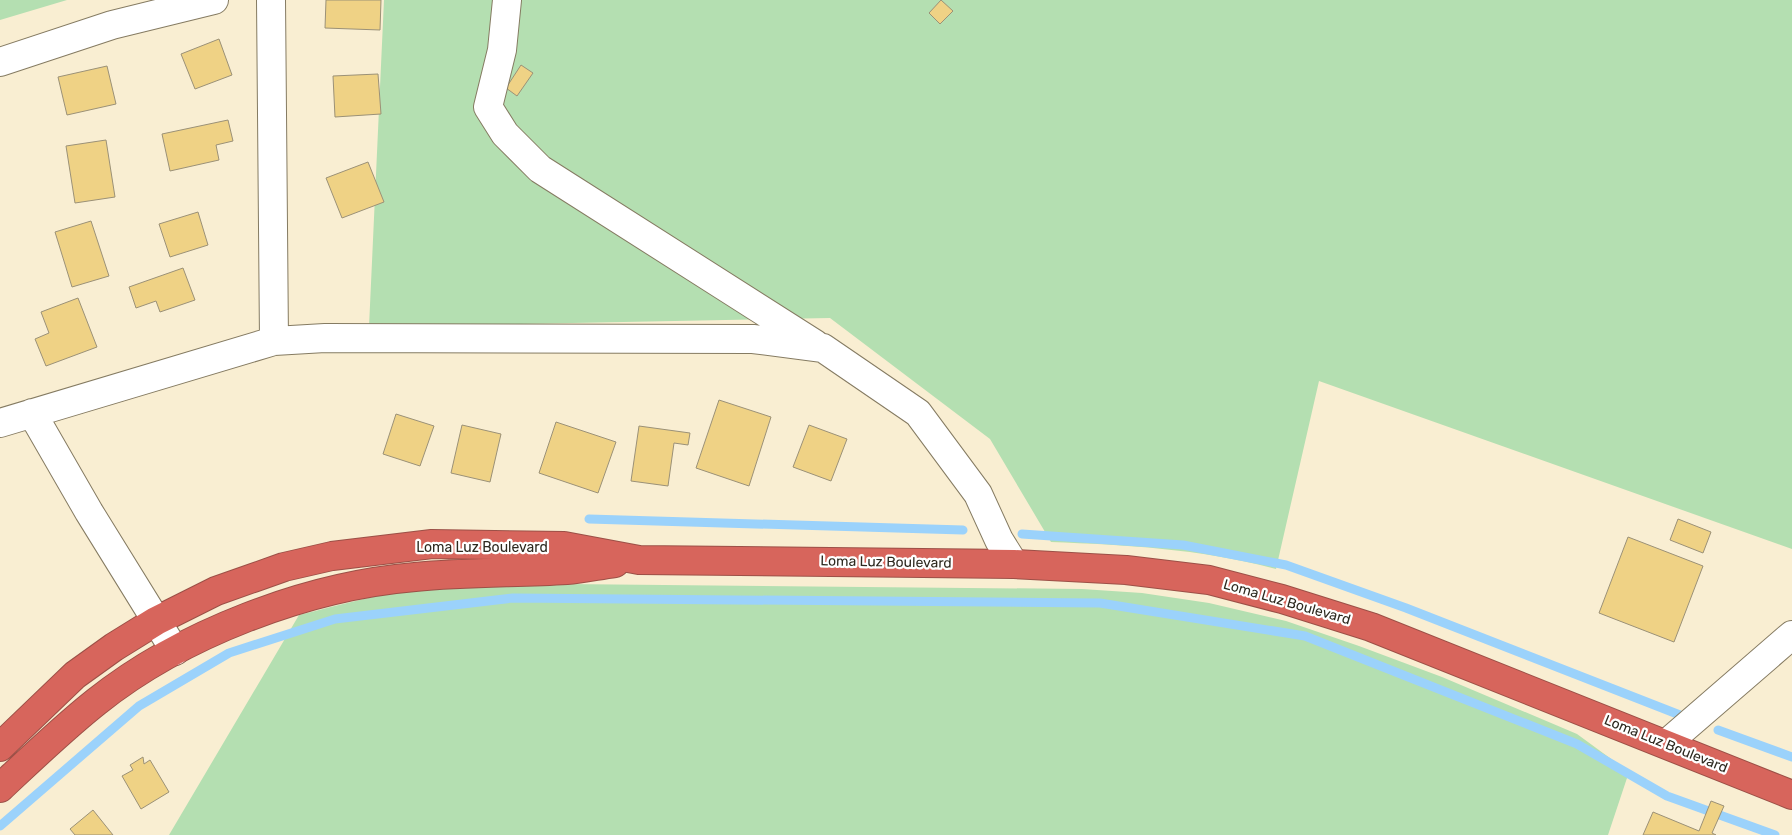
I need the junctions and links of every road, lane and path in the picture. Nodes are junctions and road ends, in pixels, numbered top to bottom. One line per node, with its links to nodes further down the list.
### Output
1 (214, 0): 4 (street)
2 (271, 0): 5 (street)
3 (506, 0): 6 (street)
4 (0, 62)
5 (274, 341): 6 (street); 7 (street)
6 (823, 348): 10 (street)
7 (32, 413): 8 (street); 11 (street)
8 (0, 423)
9 (639, 560): 10 (highway, Loma Luz Boulevard); 11 (highway, Loma Luz Boulevard); 13 (highway)
10 (1014, 564): 14 (highway, Loma Luz Boulevard)
11 (156, 621): 13 (street); 15 (highway, Loma Luz Boulevard)
12 (1792, 635): 14 (street)
13 (176, 651): 16 (highway)
14 (1666, 744): 17 (highway, Loma Luz Boulevard)
15 (0, 747)
16 (0, 788)
17 (1792, 795)

